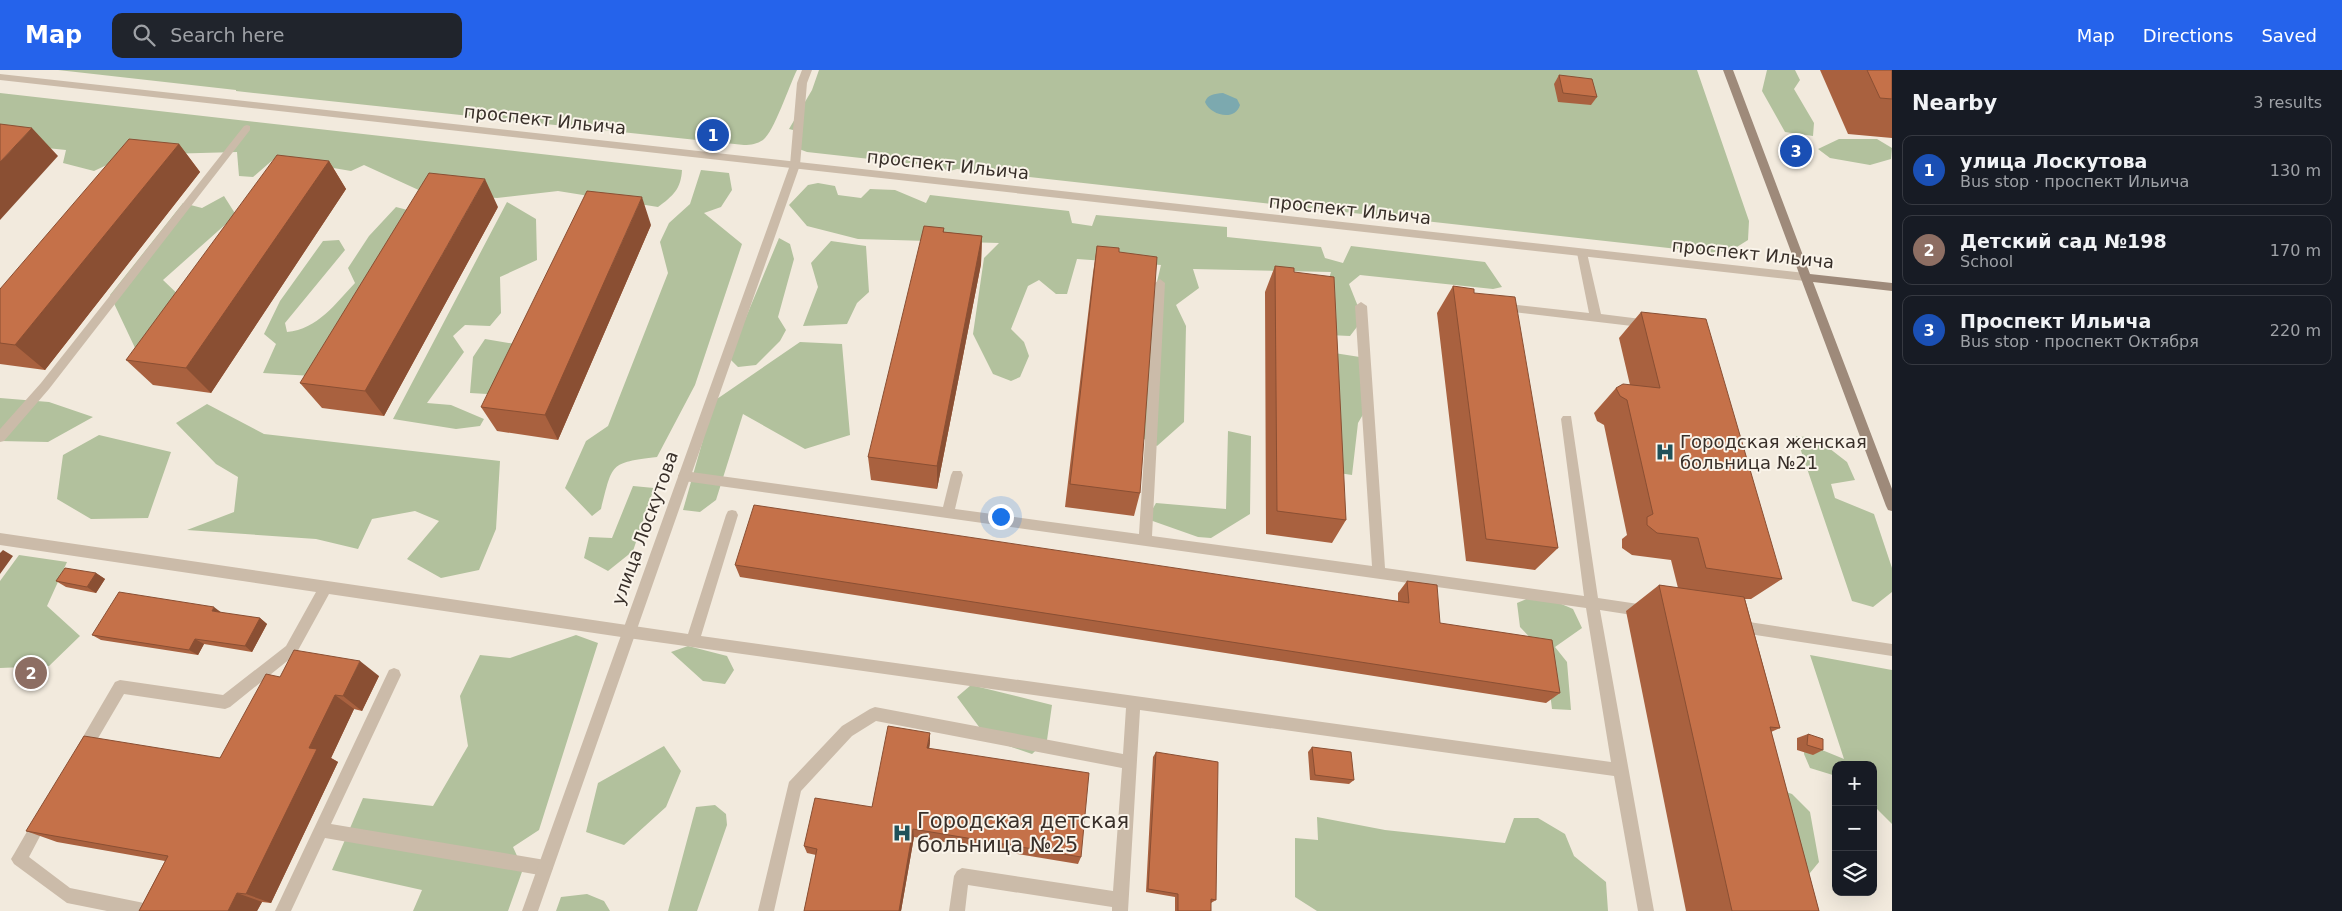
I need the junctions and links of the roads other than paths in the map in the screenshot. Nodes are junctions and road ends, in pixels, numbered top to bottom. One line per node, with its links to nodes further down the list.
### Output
1 (807, 70): 5 (street, улица Лоскутова)
2 (1728, 70): 7 (main road)
3 (0, 77): 5 (street, проспект Ильича)
4 (247, 128): 15 (street)
5 (795, 165): 6 (street, проспект Ильича); 17 (street, улица Лоскутова)
6 (1582, 253): 7 (street, проспект Ильича); 12 (street)
7 (1805, 278): 9 (main road, проспект Ильича); 18 (main road)
8 (1160, 283): 22 (street)
9 (1892, 287)
10 (1488, 305): 12 (street)
11 (1361, 306): 23 (street)
12 (1596, 318): 13 (street)
13 (1660, 325)
14 (1567, 419): 25 (street)
15 (0, 436)
16 (957, 475): 19 (street)
17 (684, 476): 19 (street); 28 (street, улица Лоскутова)
18 (1892, 506)
19 (948, 513): 22 (street)
20 (732, 515): 29 (street)
21 (0, 539): 24 (street)
22 (1145, 541): 23 (street)
23 (1379, 573): 25 (street)
24 (326, 587): 28 (street); 34 (street)
25 (1592, 603): 26 (street); 35 (street)
26 (1661, 614)
27 (1719, 623): 30 (street)
28 (628, 632): 29 (street); 38 (street, улица Лоскутова)
29 (693, 640): 32 (street)
30 (1892, 650)
31 (394, 675): 37 (street)
32 (1133, 700): 33 (street); 35 (street)
33 (1129, 762): 39 (street); 43 (street)
34 (74, 764)
35 (1620, 770): 45 (street)
36 (49, 808): 40 (street)
37 (320, 830): 38 (street); 41 (street)
38 (545, 868): 42 (street, улица Лоскутова)
39 (1120, 906): 44 (street)
40 (144, 911)
41 (282, 911)
42 (530, 911)
43 (766, 911)
44 (957, 911)
45 (1646, 911)

